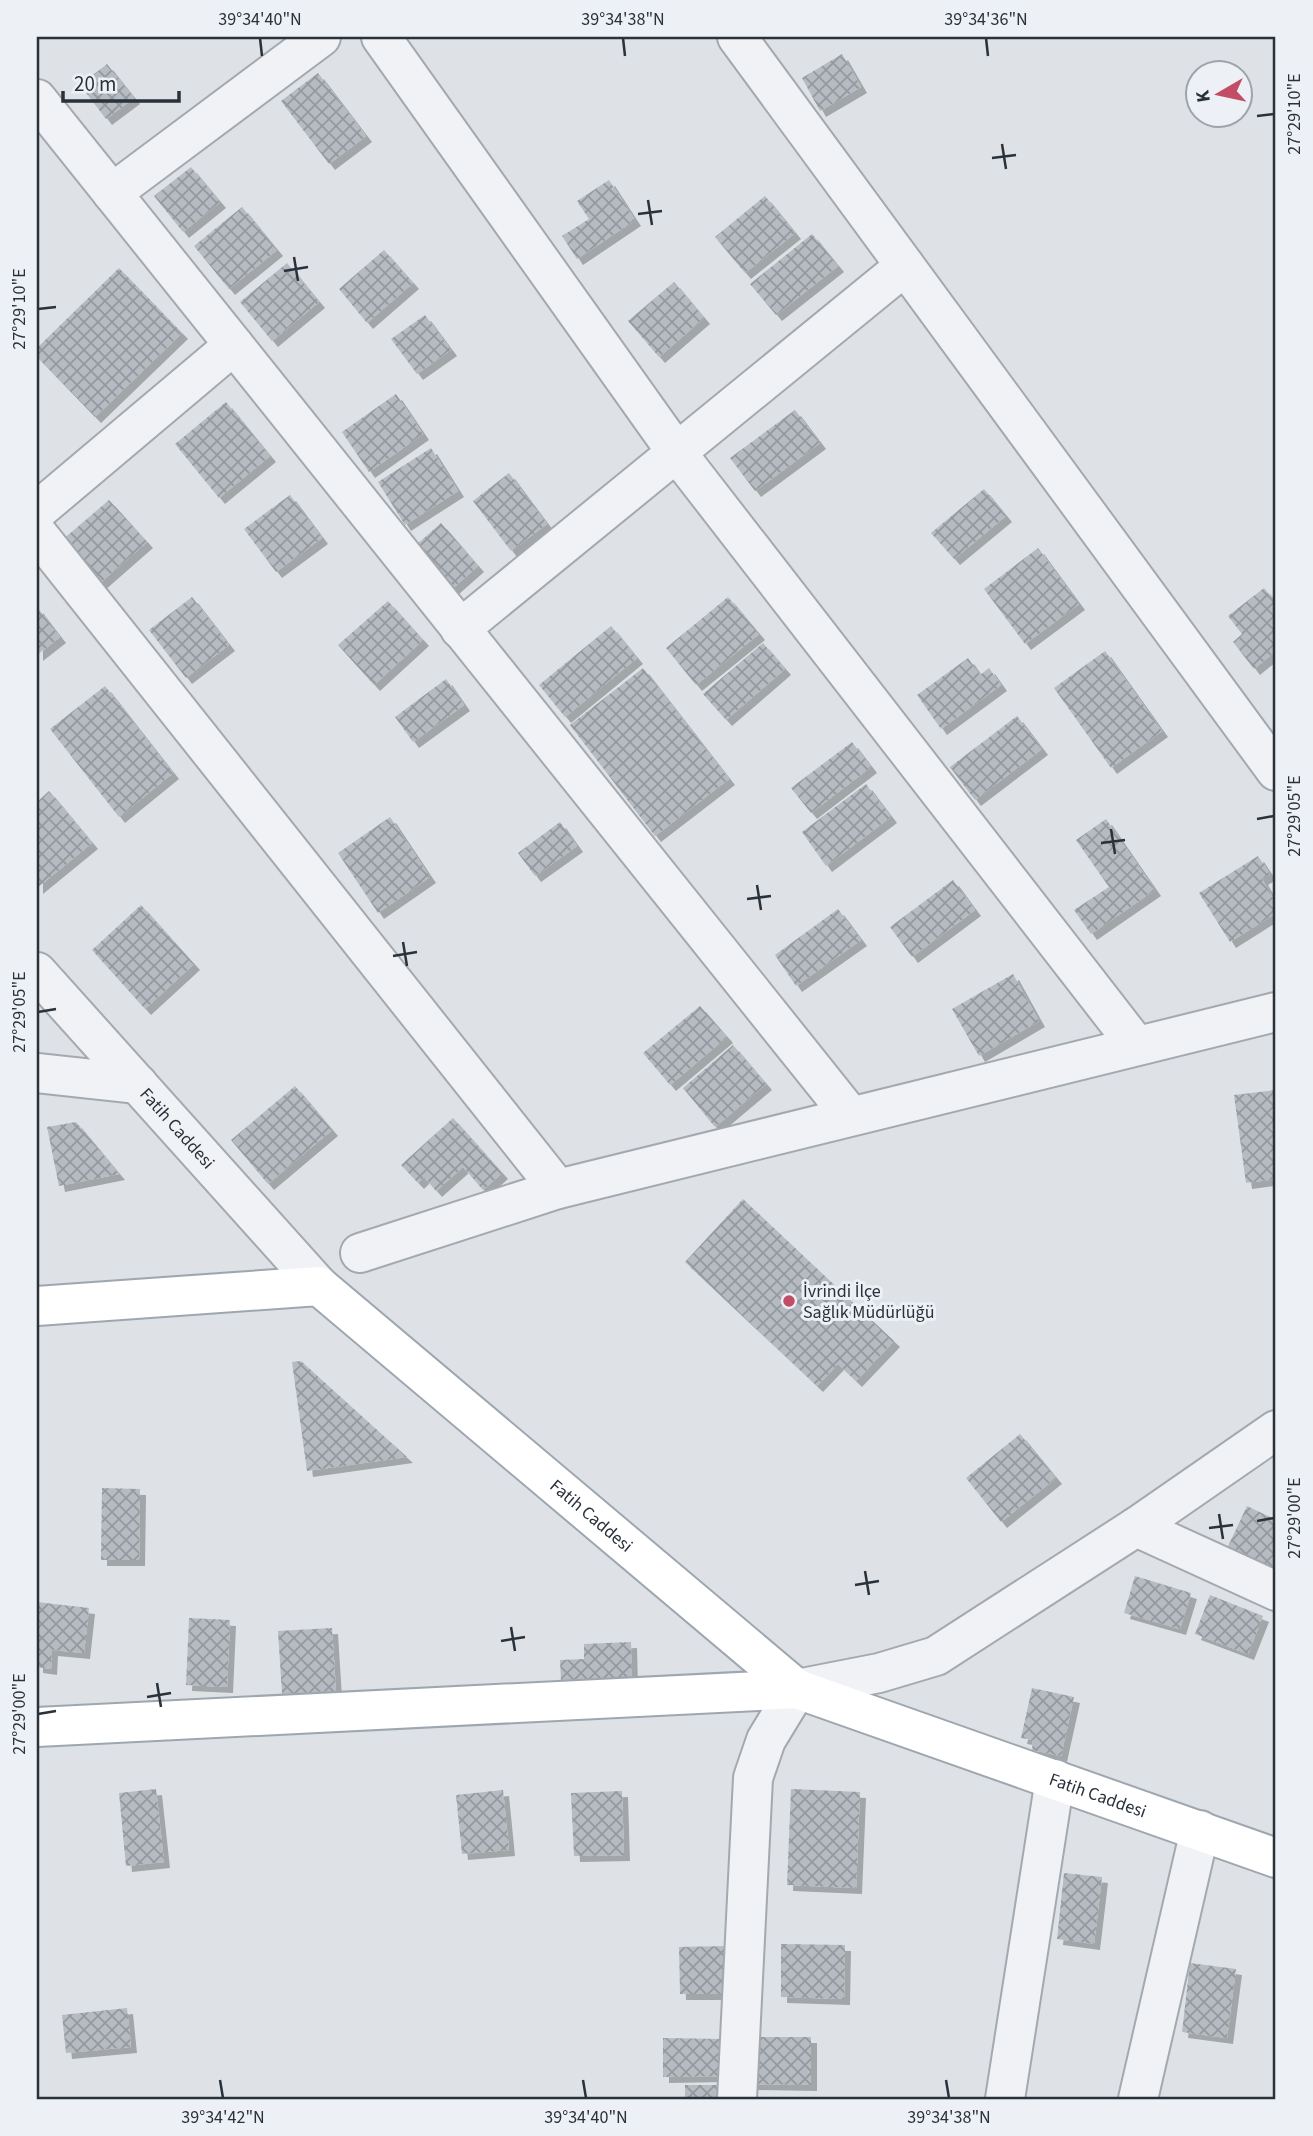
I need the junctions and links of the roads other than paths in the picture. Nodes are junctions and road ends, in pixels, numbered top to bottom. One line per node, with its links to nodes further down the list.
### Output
1 (321, 37): 5 (street)
2 (381, 37): 8 (street)
3 (737, 37): 6 (street)
4 (37, 99): 5 (street)
5 (112, 193): 7 (street)
6 (905, 266): 8 (street); 12 (street)
7 (234, 345): 9 (street); 11 (street)
8 (677, 453): 11 (street); 15 (street)
9 (37, 511)
10 (37, 533): 19 (street)
11 (460, 629): 18 (street)
12 (1276, 771)
13 (37, 972): 17 (street, Fatih Caddesi)
14 (1276, 1012): 15 (street)
15 (1136, 1045): 18 (street)
16 (37, 1073): 17 (street)
17 (138, 1084): 21 (street, Fatih Caddesi)
18 (849, 1115): 19 (street)
19 (558, 1189): 20 (street)
20 (360, 1253)
21 (319, 1286): 22 (main road); 26 (main road, Fatih Caddesi)
22 (37, 1306)
23 (1276, 1430): 24 (street)
24 (1136, 1527): 25 (street); 26 (street)
25 (1276, 1591)
26 (797, 1689): 27 (main road); 28 (main road, Fatih Caddesi); 31 (street)
27 (37, 1727)
28 (1055, 1780): 29 (main road, Fatih Caddesi); 32 (street)
29 (1200, 1830): 30 (main road, Fatih Caddesi); 33 (street)
30 (1276, 1858)
31 (737, 2099)
32 (1005, 2099)
33 (1138, 2099)

